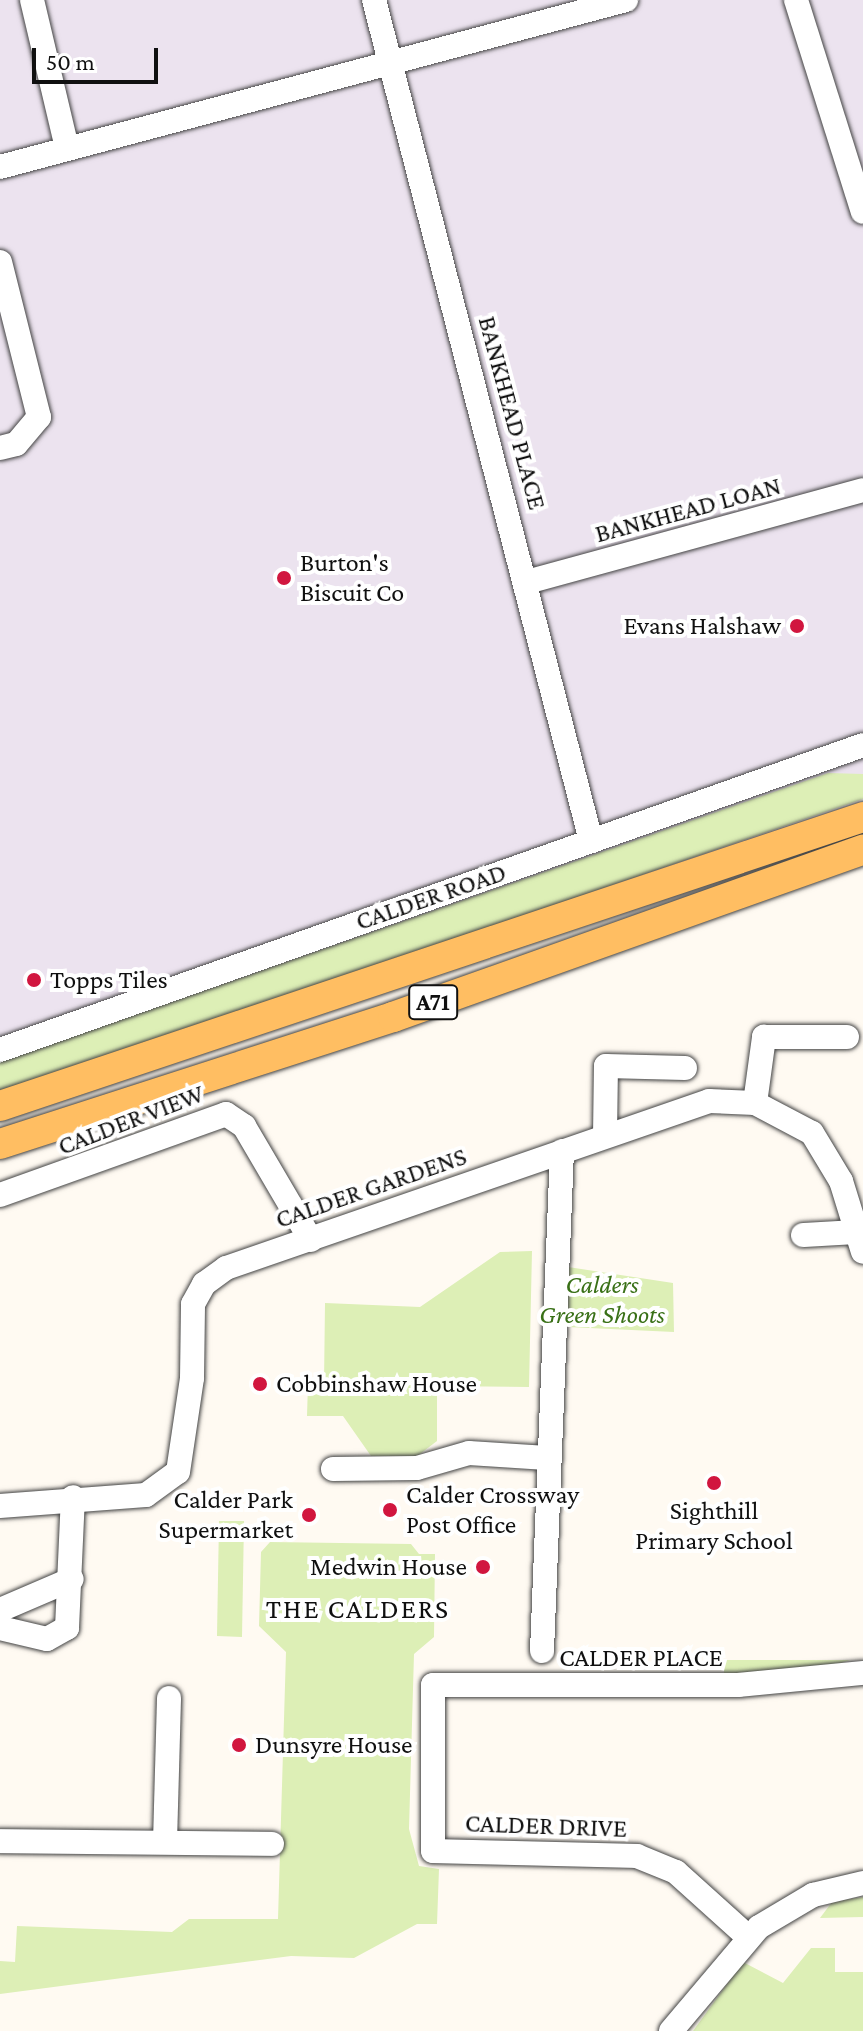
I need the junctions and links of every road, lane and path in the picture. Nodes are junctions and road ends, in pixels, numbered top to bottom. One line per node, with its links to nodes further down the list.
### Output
1 (32, 0): 6 (street)
2 (374, 0): 5 (street, BANKHEAD PLACE)
3 (626, 0): 5 (street)
4 (796, 0): 8 (street)
5 (392, 64): 6 (street); 12 (street, BANKHEAD PLACE)
6 (67, 148): 7 (street)
7 (0, 167)
8 (863, 212)
9 (0, 262): 10 (street)
10 (0, 448)
11 (863, 490): 12 (street, BANKHEAD LOAN)
12 (527, 582): 15 (street, BANKHEAD PLACE)
13 (863, 745): 15 (street, CALDER ROAD)
14 (863, 817): 21 (main road, A71)
15 (591, 841): 18 (street, CALDER ROAD)
16 (863, 850): 23 (main road, A71)
17 (847, 1037): 20 (street)
18 (0, 1050)
19 (685, 1068): 22 (street)
20 (755, 1103): 22 (street, CALDER GARDENS); 26 (street, CALDER GARDENS)
21 (0, 1106)
22 (605, 1136): 24 (street, CALDER GARDENS)
23 (0, 1144)
24 (562, 1151): 28 (street, CALDER GARDENS); 30 (street)
25 (0, 1195): 28 (street, CALDER VIEW)
26 (856, 1204): 29 (street, CALDER GARDENS)
27 (803, 1235): 29 (street, CALDER GARDENS)
28 (311, 1240): 32 (street, CALDER GARDENS)
29 (860, 1242)
30 (547, 1458): 31 (street); 37 (street)
31 (333, 1469)
32 (73, 1497): 33 (street, CALDER GARDENS); 34 (street)
33 (0, 1506)
34 (72, 1579): 35 (street); 36 (street)
35 (0, 1610)
36 (0, 1628)
37 (542, 1651)
38 (863, 1673): 40 (street, CALDER PLACE)
39 (169, 1698): 42 (street)
40 (433, 1699): 45 (street, CALDER DRIVE)
41 (0, 1841): 42 (street)
42 (165, 1842): 43 (street)
43 (272, 1844)
44 (863, 1883): 45 (street)
45 (747, 1936): 46 (street)
46 (671, 2031)

